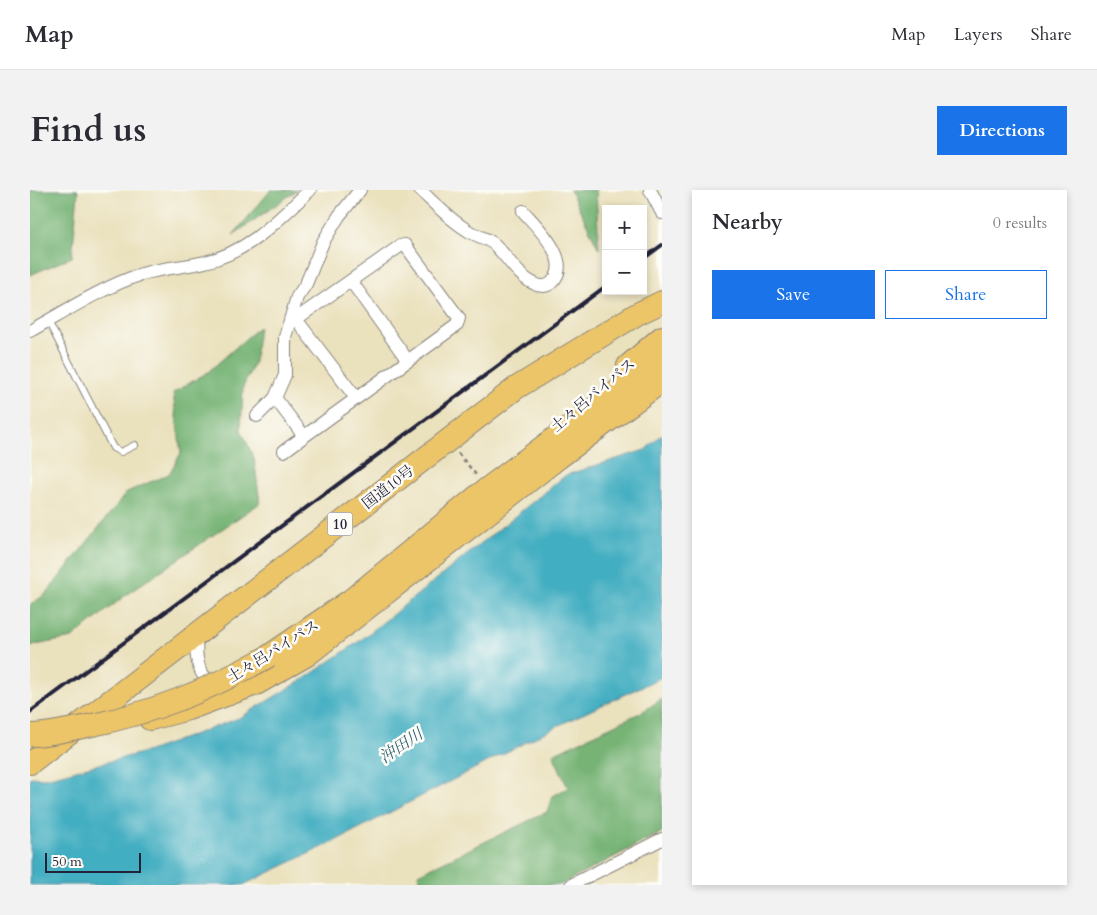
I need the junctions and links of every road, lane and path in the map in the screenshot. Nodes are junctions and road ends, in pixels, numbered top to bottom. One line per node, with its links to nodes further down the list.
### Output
1 (310, 190): 10 (street)
2 (360, 190): 9 (street)
3 (420, 190): 5 (street)
4 (650, 190): 6 (street)
5 (523, 212)
6 (662, 213)
7 (351, 282): 9 (street); 14 (street); 14 (street)
8 (662, 302): 24 (highway, 国道10号 / 10)
9 (294, 317): 16 (street); 17 (street)
10 (48, 321): 11 (street); 20 (lane)
11 (30, 331)
12 (662, 337): 23 (highway, 土々呂バイパス / 10)
13 (662, 358): 23 (highway, 土々呂バイパス / 10)
14 (408, 360): 17 (street)
15 (662, 381): 25 (highway, 国道10号 / 10)
16 (275, 398): 18 (street); 19 (street)
17 (356, 398): 19 (street)
18 (257, 416)
19 (304, 436): 22 (street)
20 (135, 445)
21 (454, 448): 23 (path)
22 (284, 451)
23 (480, 487): 25 (highway, 土々呂バイパス / 10)
24 (197, 635): 25 (street); 27 (highway, 国道10号 / 10)
25 (271, 666): 26 (highway, 土々呂バイパス / 10, bridge); 27 (highway, 国道10号 / 10)
26 (30, 735)
27 (30, 764)
28 (662, 839): 29 (street)
29 (571, 885)

